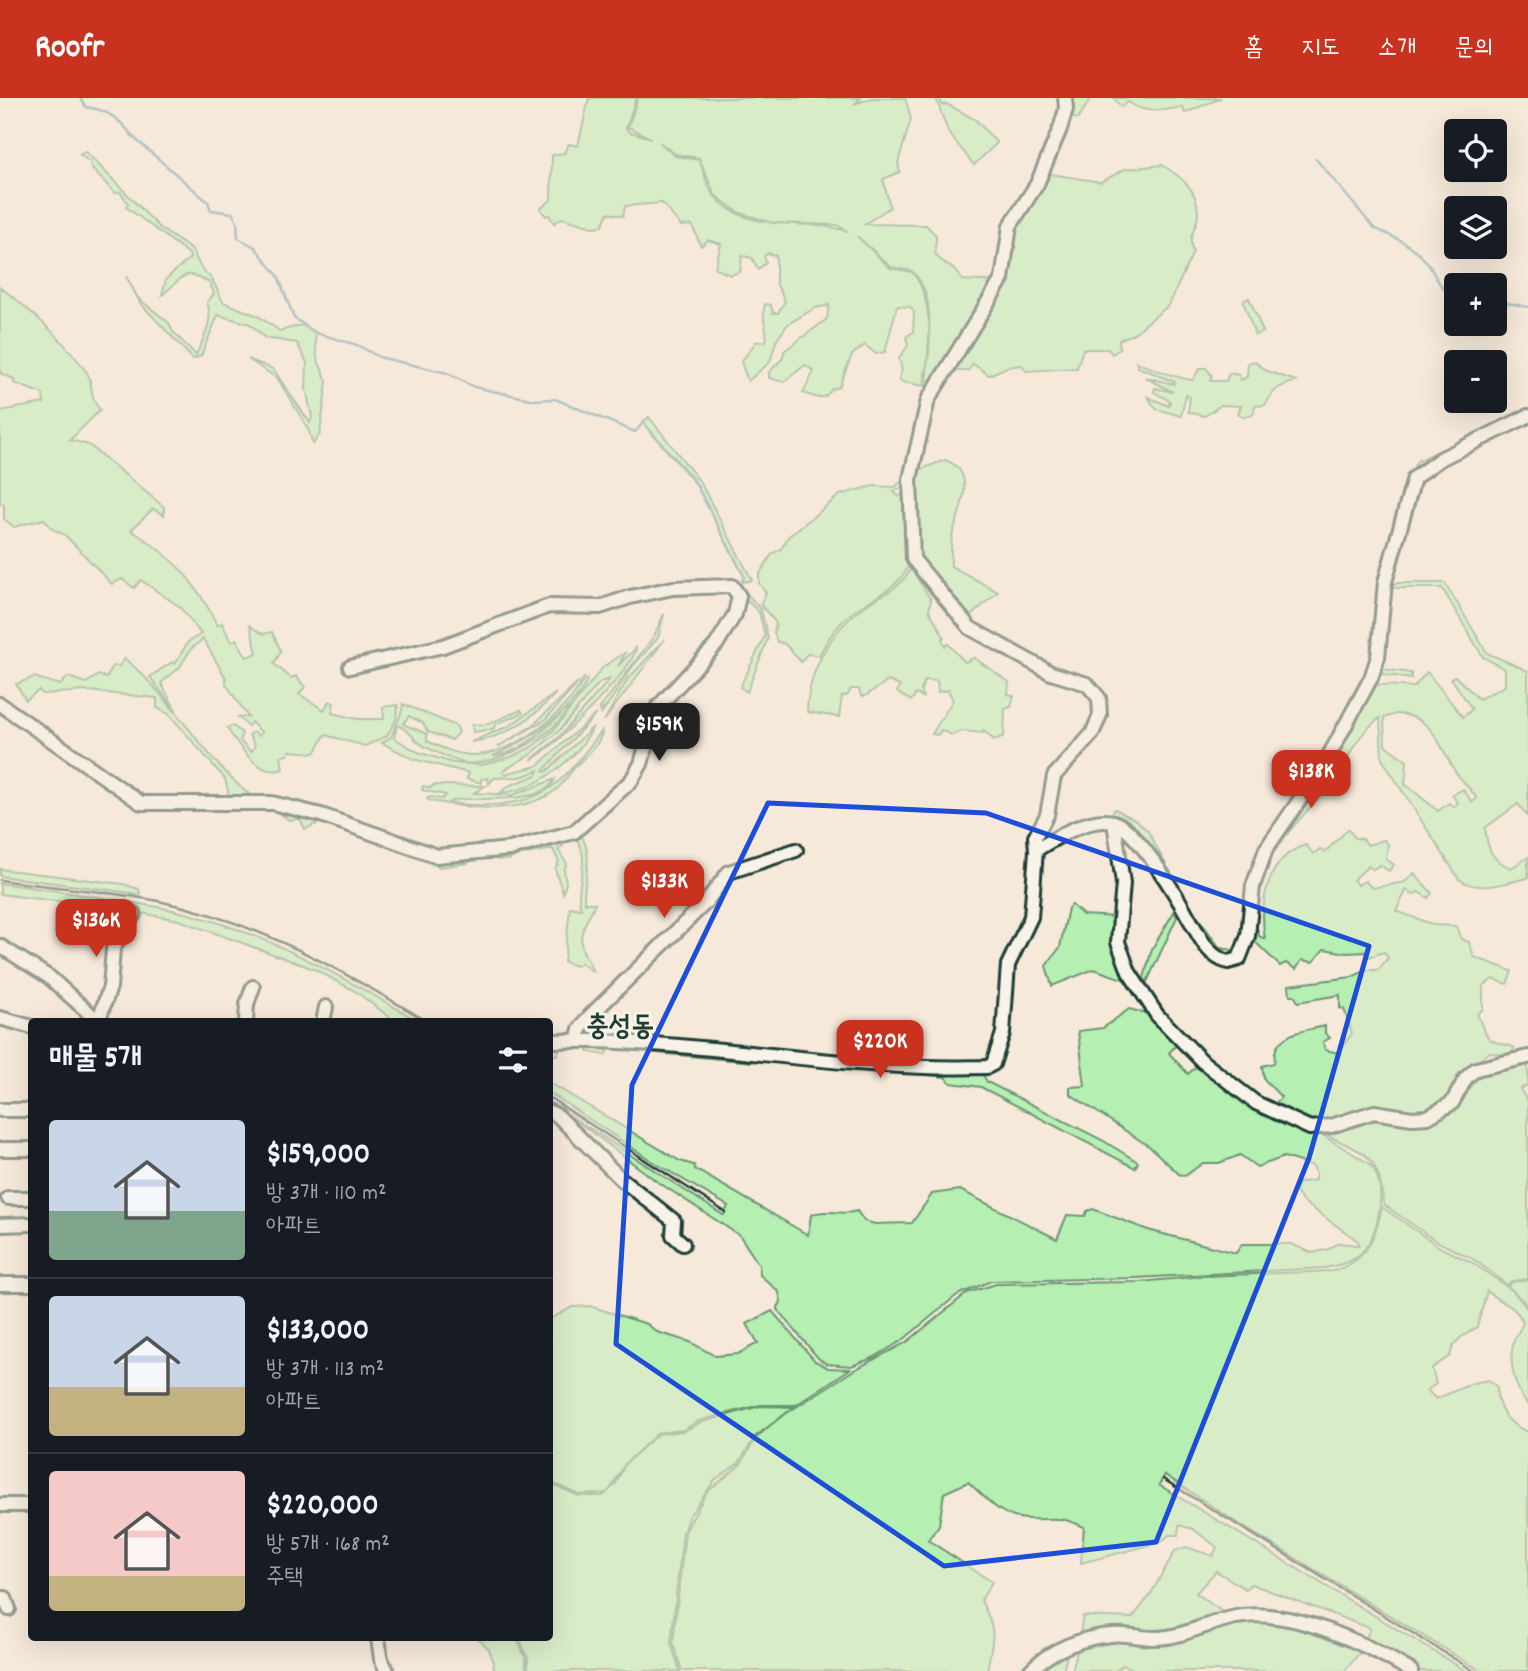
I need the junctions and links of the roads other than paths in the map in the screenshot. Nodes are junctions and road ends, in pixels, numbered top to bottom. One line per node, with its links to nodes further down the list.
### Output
1 (1065, 98): 7 (street)
2 (1528, 416): 5 (street)
3 (350, 667): 4 (street)
4 (0, 704)
5 (1114, 822): 7 (street); 20 (street)
6 (796, 850): 19 (street)
7 (1036, 850): 19 (street)
8 (134, 914): 14 (street)
9 (0, 946): 13 (street)
10 (253, 988): 15 (street)
11 (326, 1007): 16 (street)
12 (0, 1018): 17 (street)
13 (95, 1018)
14 (99, 1018)
15 (246, 1018)
16 (324, 1018)
17 (28, 1026)
18 (553, 1041): 19 (street)
19 (577, 1041)
20 (1528, 1057)
21 (0, 1110): 22 (street)
22 (28, 1110)
23 (553, 1114): 30 (street)
24 (0, 1149): 25 (street)
25 (28, 1149)
26 (8, 1198): 27 (street)
27 (28, 1198)
28 (28, 1224): 29 (street)
29 (0, 1225)
30 (683, 1244)
31 (0, 1284): 32 (street)
32 (28, 1284)
33 (0, 1505): 34 (street)
34 (28, 1505)
35 (0, 1598): 36 (street)
36 (9, 1609)
37 (378, 1641): 38 (street)
38 (387, 1671)
39 (1030, 1671): 40 (street)
40 (1412, 1671)

